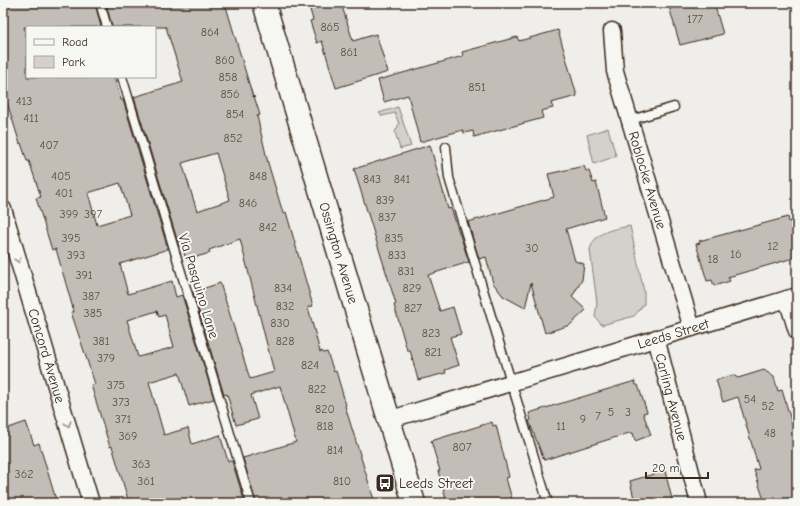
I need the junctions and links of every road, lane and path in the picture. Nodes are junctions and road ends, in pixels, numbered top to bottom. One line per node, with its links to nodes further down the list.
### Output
1 (100, 3): 3 (lane)
2 (264, 3): 15 (street, Ossington Avenue)
3 (107, 26)
4 (612, 31): 7 (street, Roblocke Avenue)
5 (122, 78): 17 (lane, Via Pasquino Lane)
6 (674, 107): 7 (lane)
7 (631, 120): 11 (street, Roblocke Avenue)
8 (446, 147): 14 (lane)
9 (3, 209): 16 (street, Concord Avenue, one-way to 16)
10 (792, 297): 11 (street, Leeds Street); 12 (street)
11 (692, 328): 13 (street, Leeds Street)
12 (797, 331)
13 (656, 338): 14 (street, Leeds Street); 20 (street, Carling Avenue)
14 (512, 382): 15 (street, Leeds Street); 19 (lane)
15 (388, 420): 18 (street, Ossington Avenue)
16 (91, 503)
17 (251, 503)
18 (414, 503)
19 (548, 503)
20 (699, 503)

